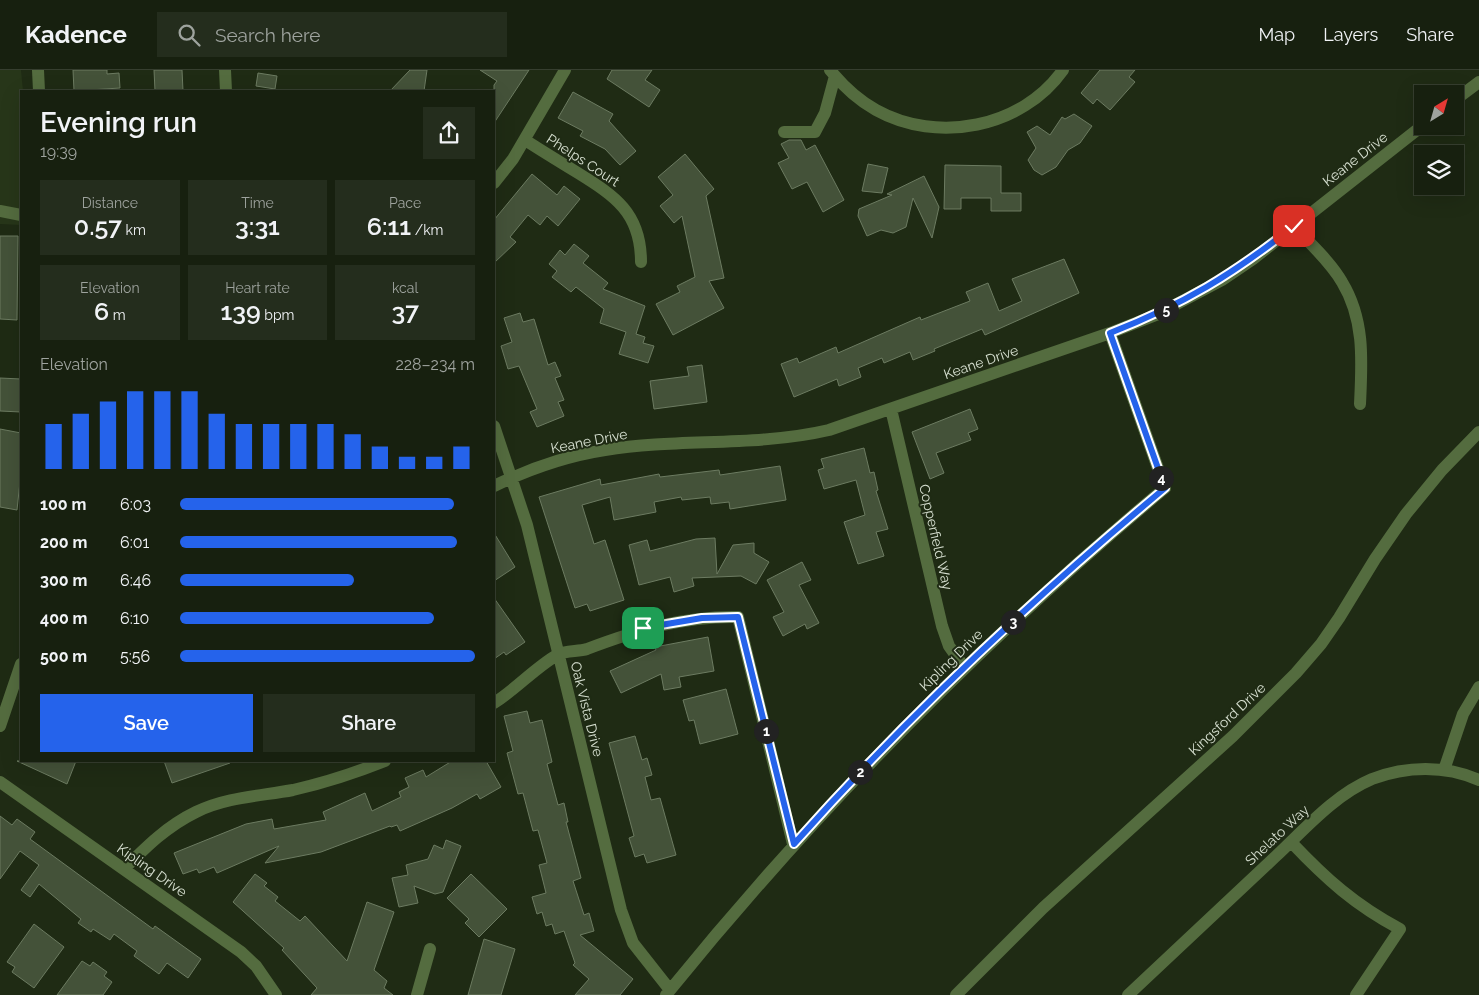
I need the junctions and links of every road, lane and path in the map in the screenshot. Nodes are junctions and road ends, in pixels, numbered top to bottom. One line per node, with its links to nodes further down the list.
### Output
1 (38, 70): 7 (street)
2 (225, 70): 8 (street)
3 (565, 70): 12 (street)
4 (1062, 70): 5 (street)
5 (833, 73): 10 (street)
6 (1479, 82): 9 (street)
7 (40, 90)
8 (226, 90)
9 (1464, 93)
10 (784, 132)
11 (1414, 132): 16 (street, Keane Drive)
12 (524, 140): 13 (street); 17 (street, Phelps Court)
13 (495, 182)
14 (0, 211): 15 (street)
15 (20, 215)
16 (1294, 226): 18 (street, Keane Drive); 19 (street)
17 (641, 262)
18 (1110, 333): 20 (street, Keane Drive); 27 (street, Kipling Drive)
19 (1360, 404)
20 (891, 409): 23 (street, Keane Drive); 27 (street, Copperfield Way)
21 (495, 429): 23 (street, Oak Vista Drive)
22 (1479, 432): 42 (street, Kingsford Drive)
23 (513, 477): 24 (street, Keane Drive); 25 (street, Oak Vista Drive)
24 (495, 486)
25 (558, 654): 29 (street); 36 (street); 39 (street, Oak Vista Drive)
26 (20, 667): 30 (street)
27 (964, 667): 36 (street, Kipling Drive)
28 (1479, 687): 32 (street)
29 (495, 702)
30 (0, 726)
31 (382, 762): 37 (street)
32 (1444, 770): 33 (street, Shelato Way); 35 (street, Shelato Way)
33 (1479, 780)
34 (0, 782): 37 (street, Kipling Drive)
35 (1291, 842): 43 (street, Shelato Way); 44 (street)
36 (794, 844): 39 (street, Kipling Drive)
37 (124, 869): 40 (street, Kipling Drive)
38 (430, 950): 41 (street)
39 (668, 992)
40 (276, 995)
41 (417, 995)
42 (956, 995)
43 (1128, 995)
44 (1356, 995)

